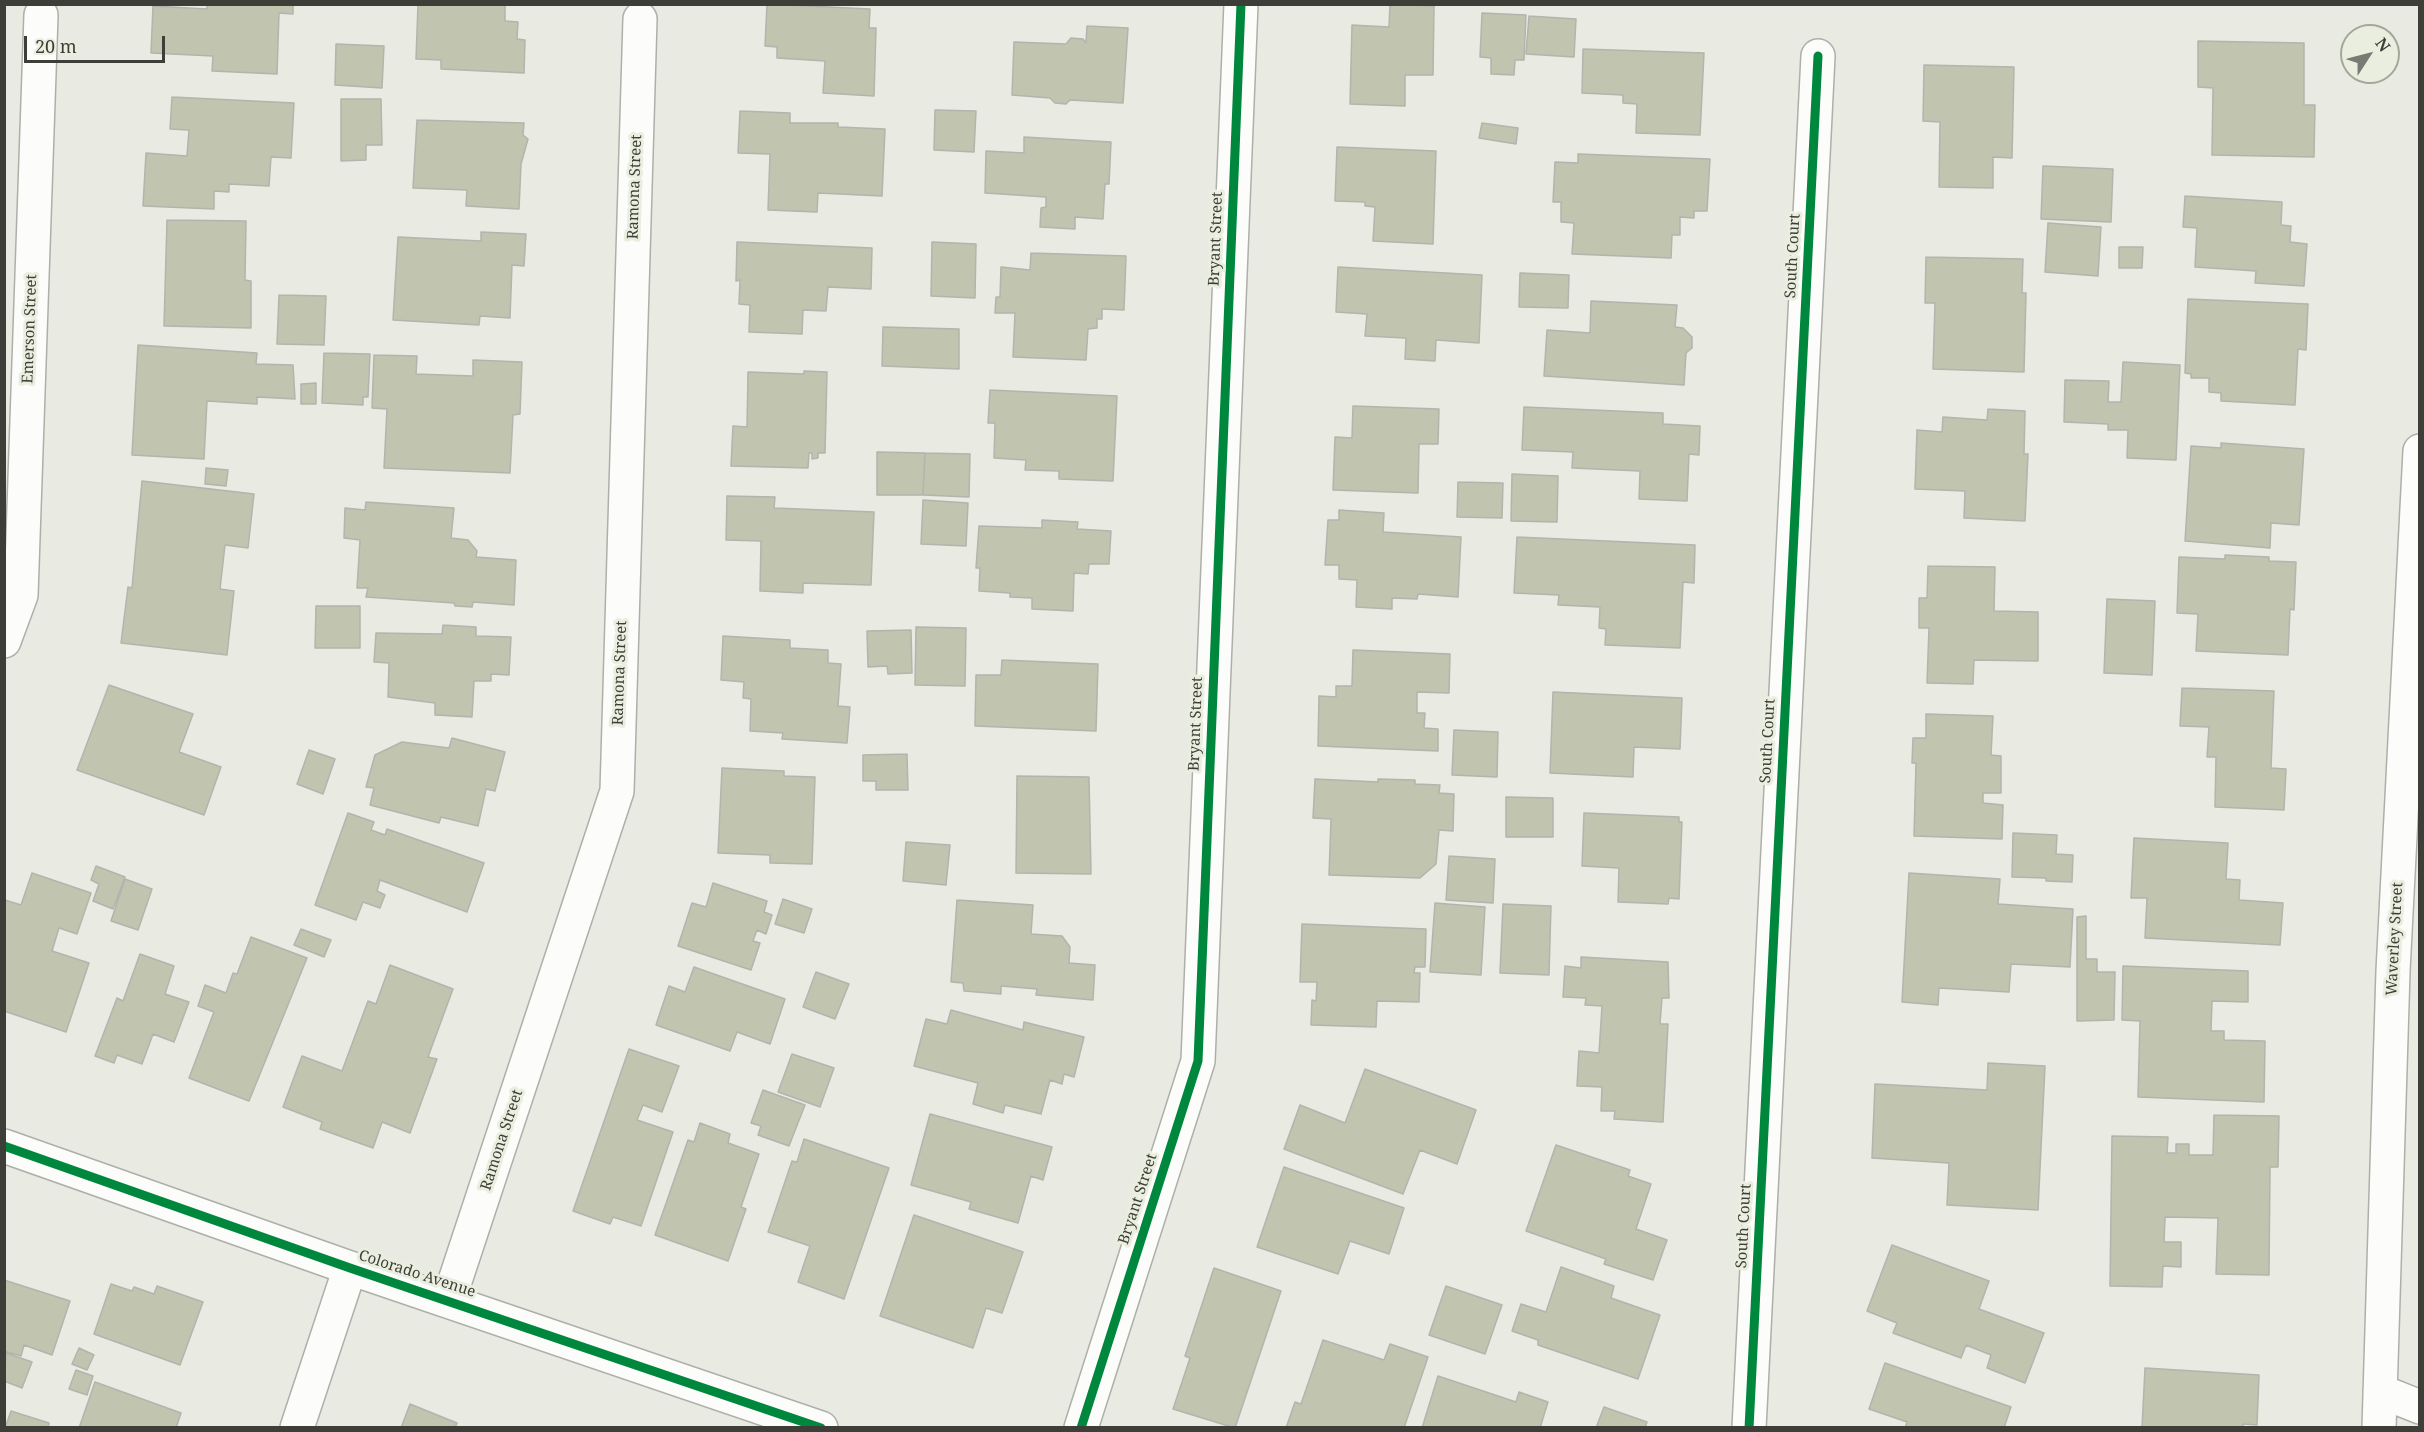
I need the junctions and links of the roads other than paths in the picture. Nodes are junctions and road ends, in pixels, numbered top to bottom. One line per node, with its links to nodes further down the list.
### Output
1 (1241, 4): 15 (street, Bryant Street)
2 (41, 15): 6 (street, Emerson Street)
3 (640, 19): 10 (street, Ramona Street)
4 (1818, 56): 16 (street, South Court)
5 (2420, 451): 7 (street, Waverley Street)
6 (4, 641)
7 (2406, 971): 11 (street, Waverley Street)
8 (4, 1146): 9 (street, Colorado Avenue)
9 (350, 1268): 10 (street, Colorado Avenue); 13 (street)
10 (449, 1299): 14 (street, Colorado Avenue)
11 (2380, 1391): 12 (street); 17 (street, Waverley Street)
12 (2420, 1407)
13 (297, 1428)
14 (821, 1428)
15 (1081, 1428)
16 (1749, 1428)
17 (2379, 1428)

